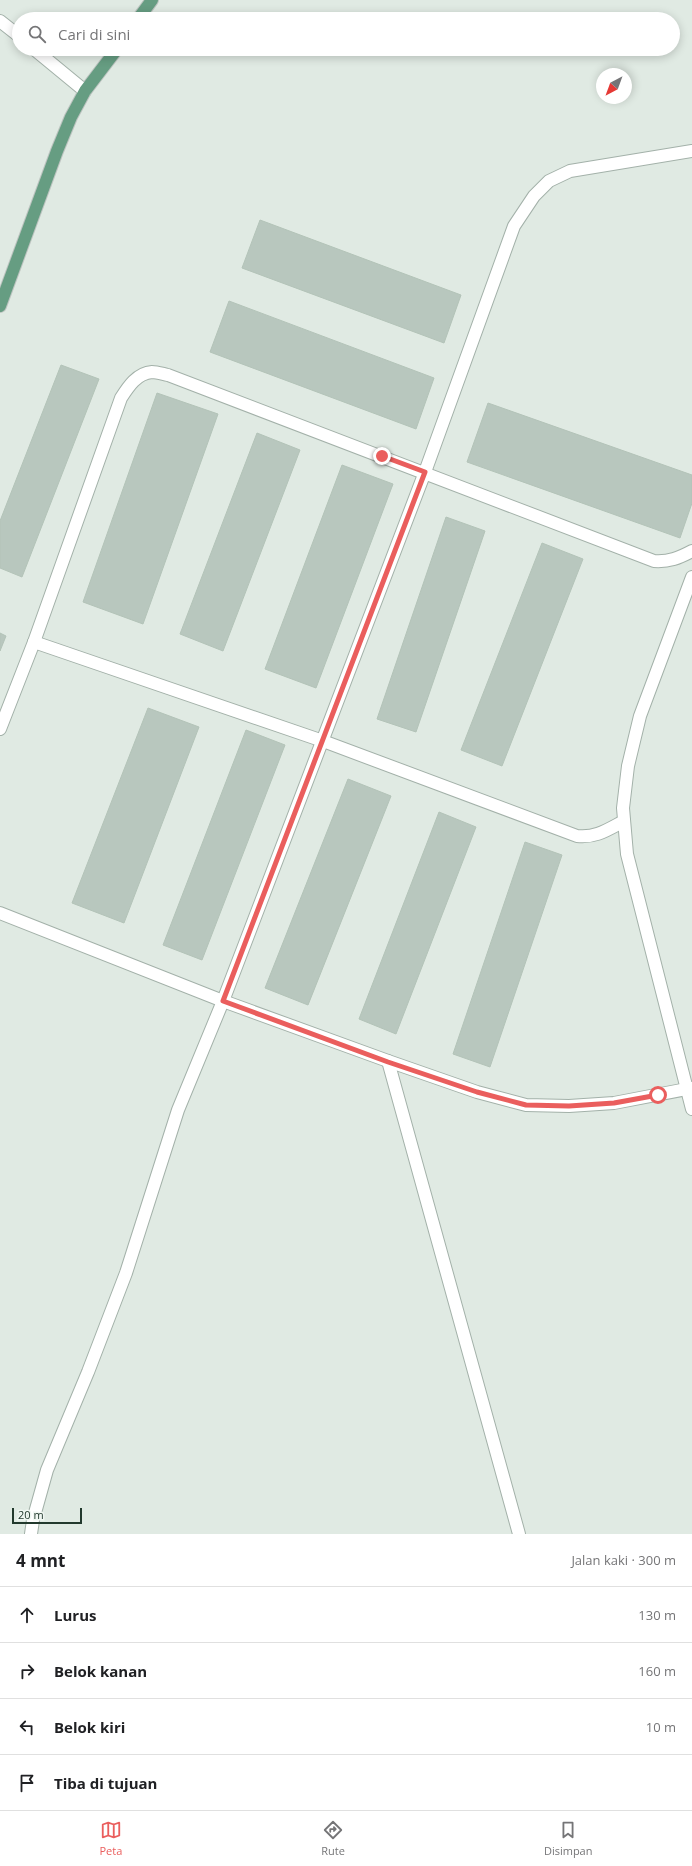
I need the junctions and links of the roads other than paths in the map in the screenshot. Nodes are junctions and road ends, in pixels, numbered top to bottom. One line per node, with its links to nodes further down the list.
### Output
1 (152, 0): 2 (main road)
2 (143, 12)
3 (0, 21): 4 (street)
4 (12, 30)
5 (43, 56): 7 (street)
6 (112, 56): 7 (main road)
7 (86, 91): 9 (main road)
8 (692, 152): 10 (street)
9 (0, 306)
10 (425, 472): 11 (street); 13 (street); 15 (street)
11 (692, 551)
12 (692, 577): 16 (street)
13 (34, 642): 14 (street); 15 (street)
14 (0, 728)
15 (323, 741): 16 (street); 18 (street)
16 (624, 821): 20 (street)
17 (0, 913): 18 (street)
18 (223, 1001): 19 (street); 22 (street)
19 (388, 1062): 20 (street); 23 (street)
20 (689, 1089): 21 (street)
21 (692, 1109)
22 (31, 1534)
23 (519, 1534)

